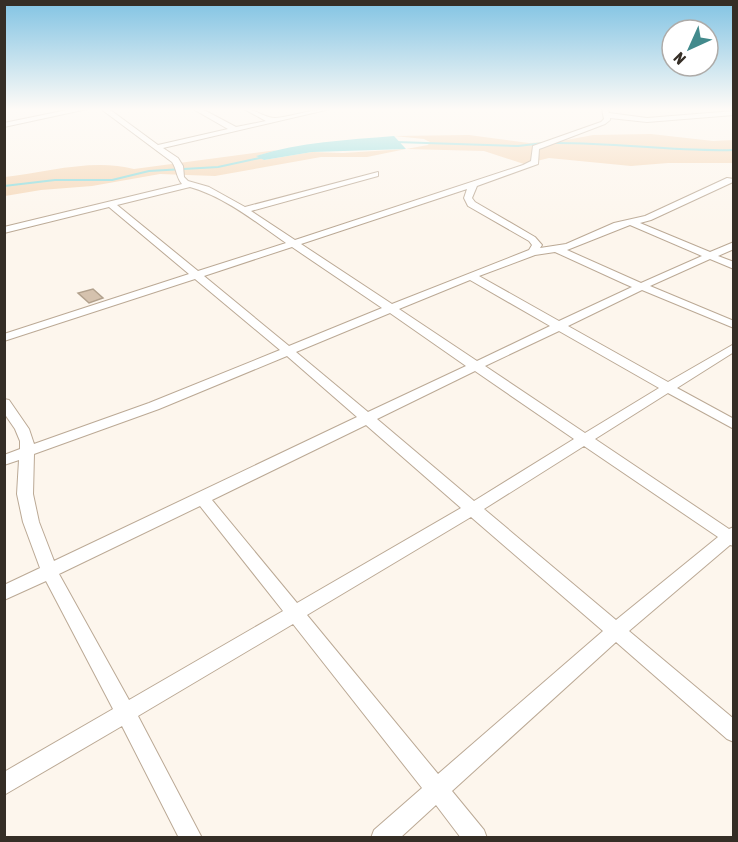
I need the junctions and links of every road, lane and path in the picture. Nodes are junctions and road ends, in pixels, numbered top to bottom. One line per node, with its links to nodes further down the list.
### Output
1 (160, 148): 5 (street)
2 (536, 148): 6 (street)
3 (375, 174): 8 (street)
4 (730, 180): 9 (street)
5 (193, 184): 7 (street); 8 (street)
6 (473, 185): 11 (street); 14 (street)
7 (111, 204): 10 (street); 18 (street)
8 (244, 210): 11 (street)
9 (630, 222): 13 (street); 15 (street)
10 (4, 230)
11 (296, 244): 18 (street); 20 (street)
12 (734, 245): 15 (street)
13 (556, 249): 14 (street); 19 (street)
14 (533, 252): 17 (street)
15 (709, 256): 16 (street); 19 (street)
16 (734, 266)
17 (471, 276): 20 (street); 22 (street)
18 (197, 277): 23 (street); 25 (street)
19 (640, 287): 21 (street); 22 (street)
20 (392, 309): 25 (street); 26 (street)
21 (734, 325)
22 (558, 327): 26 (street); 27 (street)
23 (4, 338)
24 (734, 347): 27 (street)
25 (288, 351): 29 (street); 32 (street)
26 (478, 367): 29 (street); 31 (street)
27 (667, 388): 30 (street); 31 (street)
28 (4, 403): 32 (street)
29 (368, 420): 34 (street); 35 (street)
30 (734, 425)
31 (586, 440): 35 (street); 36 (street)
32 (27, 451): 33 (street); 37 (street)
33 (4, 460)
34 (203, 499): 37 (street); 39 (street)
35 (472, 509): 39 (street); 40 (street)
36 (732, 537): 40 (street)
37 (49, 571): 38 (street); 41 (street)
38 (4, 593)
39 (294, 612): 41 (street); 44 (street)
40 (615, 632): 42 (street); 44 (street)
41 (125, 712): 43 (street); 45 (street)
42 (734, 732)
43 (4, 784)
44 (436, 789): 46 (street); 47 (street)
45 (191, 837)
46 (382, 837)
47 (476, 837)

